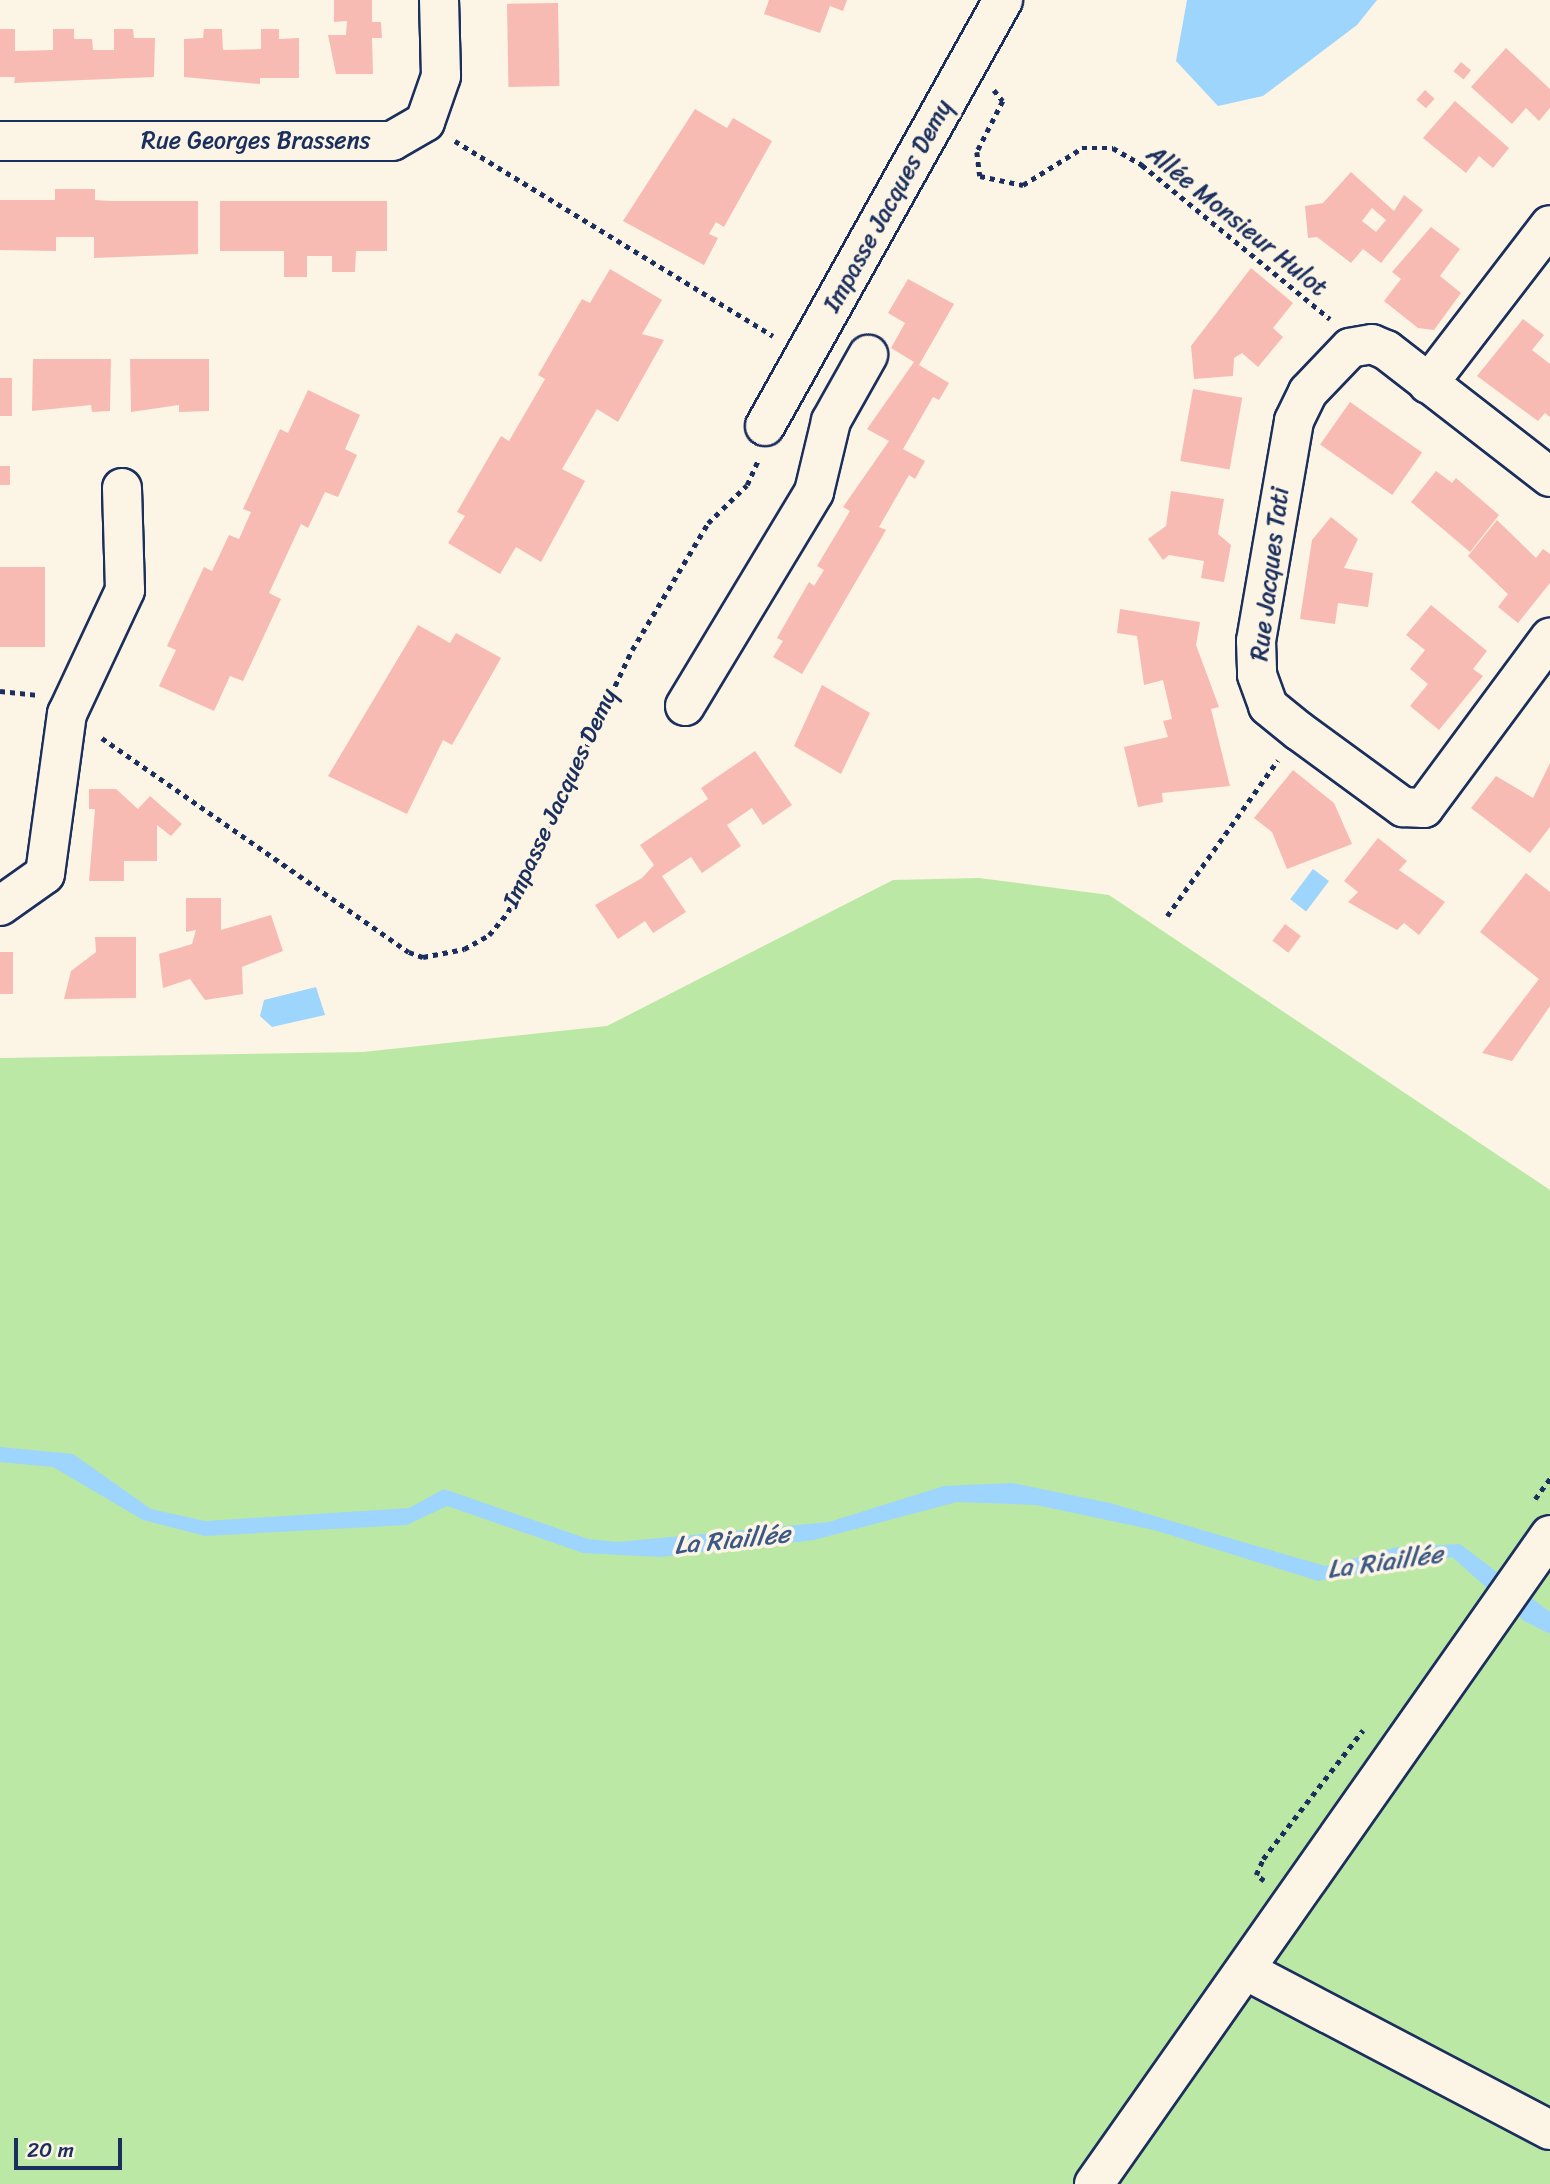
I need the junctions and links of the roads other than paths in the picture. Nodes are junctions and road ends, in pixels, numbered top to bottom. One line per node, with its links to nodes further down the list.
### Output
1 (439, 0): 3 (street, Rue Georges Brassens)
2 (1003, 0): 7 (street, Impasse Jacques Demy)
3 (0, 141)
4 (1550, 226): 6 (street)
5 (868, 355): 7 (street)
6 (1428, 384): 8 (street); 10 (street, Rue Jacques Tati)
7 (827, 439): 11 (street)
8 (1550, 477)
9 (122, 488): 12 (street)
10 (1550, 638)
11 (685, 706)
12 (0, 906)
13 (1542, 1547): 14 (street)
14 (1245, 1970): 15 (street); 16 (street)
15 (1550, 2130)
16 (1094, 2184)

